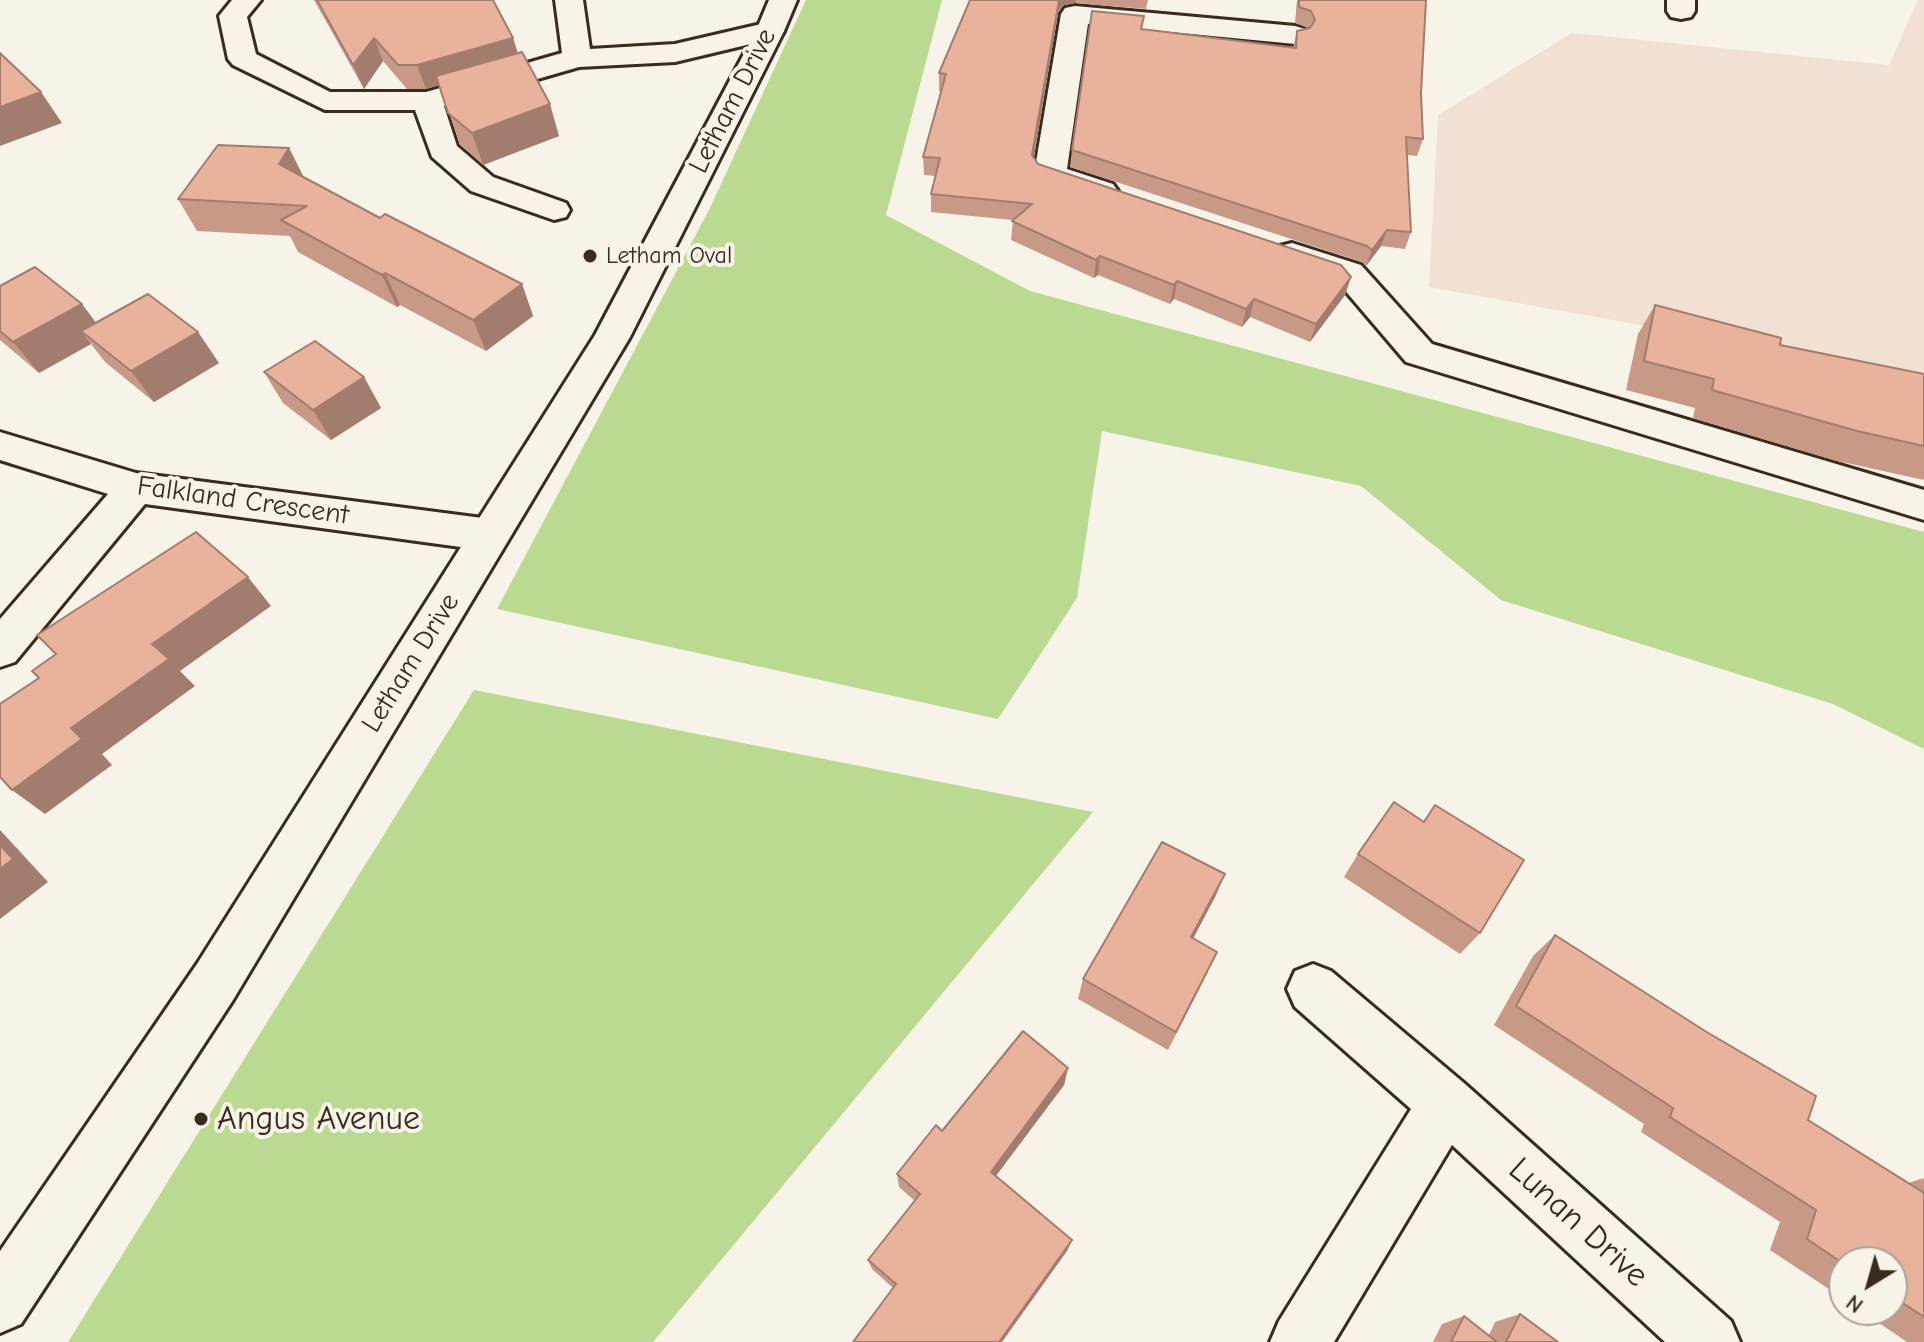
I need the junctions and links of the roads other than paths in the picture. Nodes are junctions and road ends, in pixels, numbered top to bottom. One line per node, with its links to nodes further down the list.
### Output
1 (247, 0): 6 (street)
2 (569, 0): 5 (street)
3 (776, 15): 5 (street); 13 (street, Letham Drive)
4 (1295, 35): 7 (street)
5 (577, 58): 6 (street)
6 (427, 101): 8 (street)
7 (1125, 199)
8 (554, 210)
9 (1259, 243): 12 (street)
10 (0, 446): 11 (street, Falkland Crescent)
11 (136, 488): 13 (street, Falkland Crescent); 14 (street)
12 (1924, 505)
13 (490, 535): 17 (street, Letham Drive)
14 (0, 649)
15 (1313, 989): 16 (street, Lunan Drive)
16 (1446, 1103): 18 (street); 19 (street, Lunan Drive)
17 (0, 1303)
18 (1300, 1342)
19 (1710, 1342)

